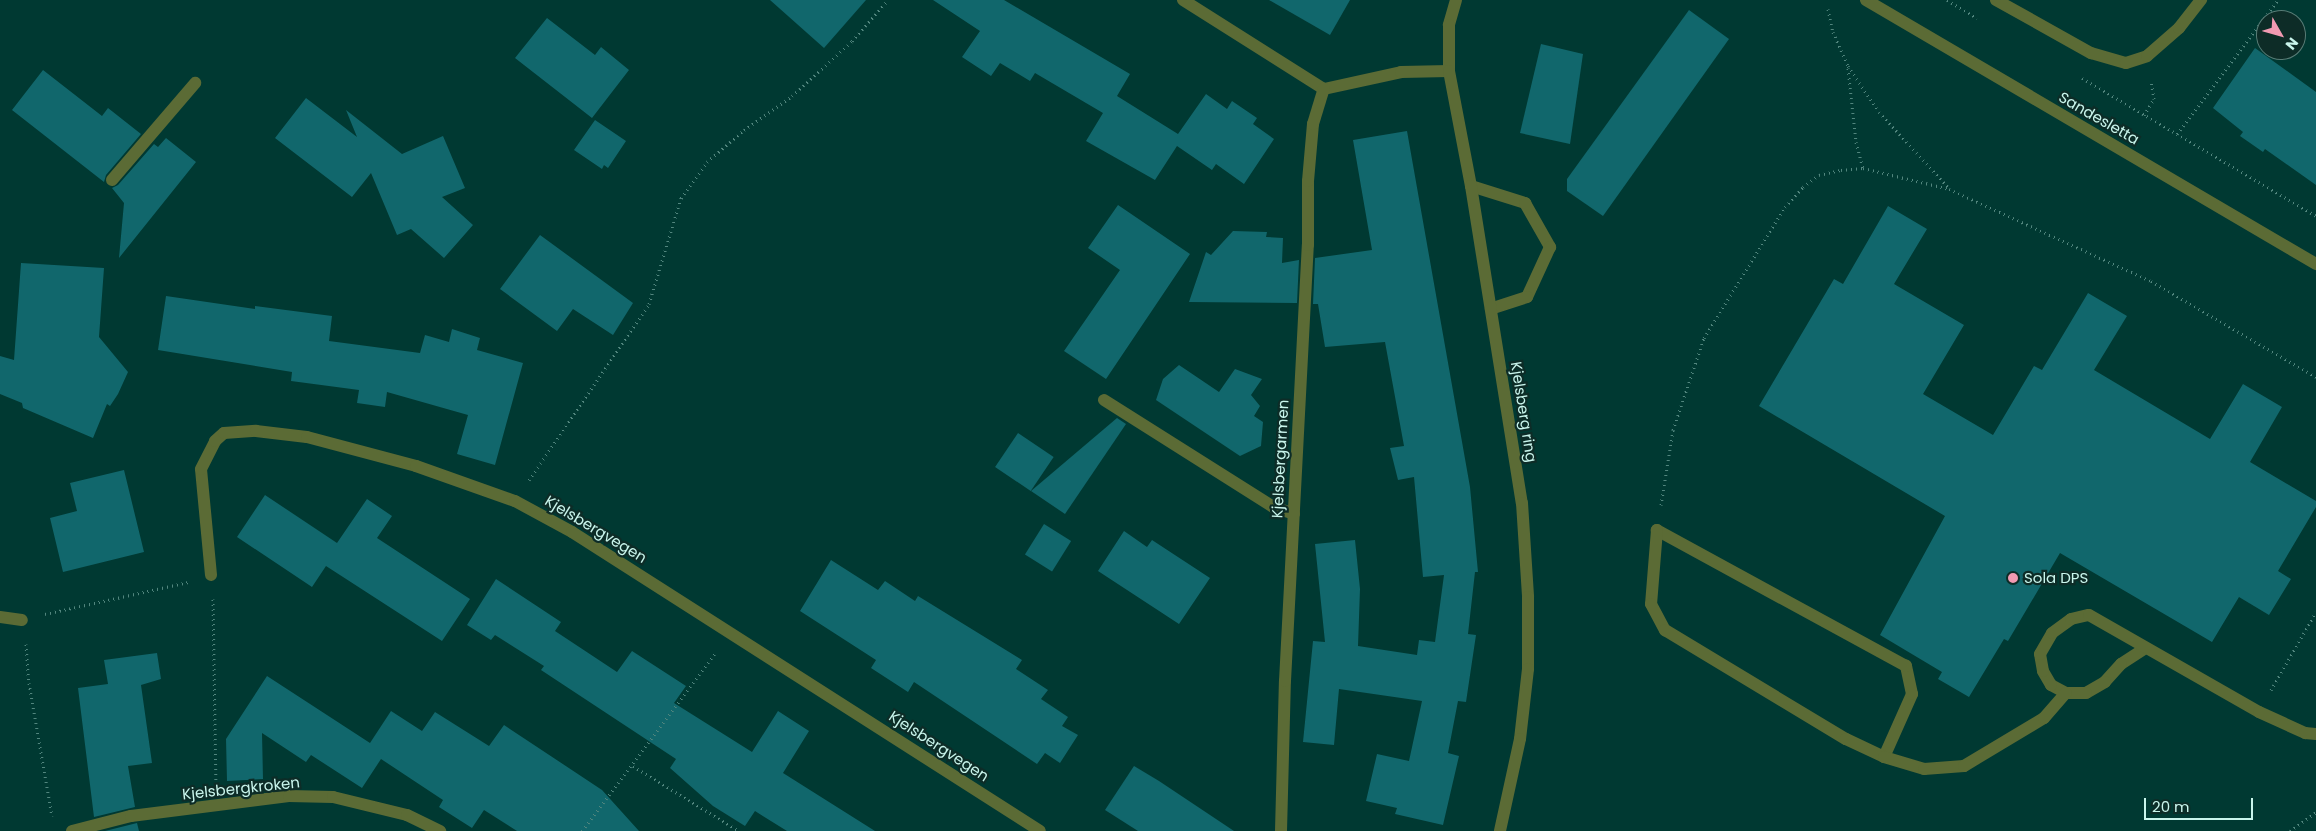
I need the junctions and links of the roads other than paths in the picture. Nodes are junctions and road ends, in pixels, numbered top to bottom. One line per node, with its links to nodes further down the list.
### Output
1 (1183, 0): 8 (street)
2 (1456, 0): 6 (street, Kjelsberg ring)
3 (1866, 0): 11 (street, Sandesletta)
4 (1996, 0): 5 (street)
5 (2201, 0)
6 (1449, 71): 8 (street); 10 (street, Kjelsberg ring)
7 (195, 82): 9 (street)
8 (1324, 90): 14 (street, Kjelsbergarmen)
9 (112, 180)
10 (1471, 186): 12 (street, Kjelsberg ring); 12 (street)
11 (2316, 264)
12 (1491, 309): 26 (street, Kjelsberg ring)
13 (1104, 400): 14 (street)
14 (1294, 514): 25 (street, Kjelsbergarmen)
15 (211, 575): 24 (street, Kjelsbergvegen)
16 (0, 617): 17 (street)
17 (22, 620)
18 (2144, 649): 19 (street); 19 (street); 20 (street)
19 (2066, 693): 21 (street)
20 (2316, 734)
21 (1884, 757): 21 (street)
22 (72, 831): 23 (street, Kjelsbergkroken)
23 (440, 831)
24 (1040, 831)
25 (1281, 831)
26 (1500, 831)

